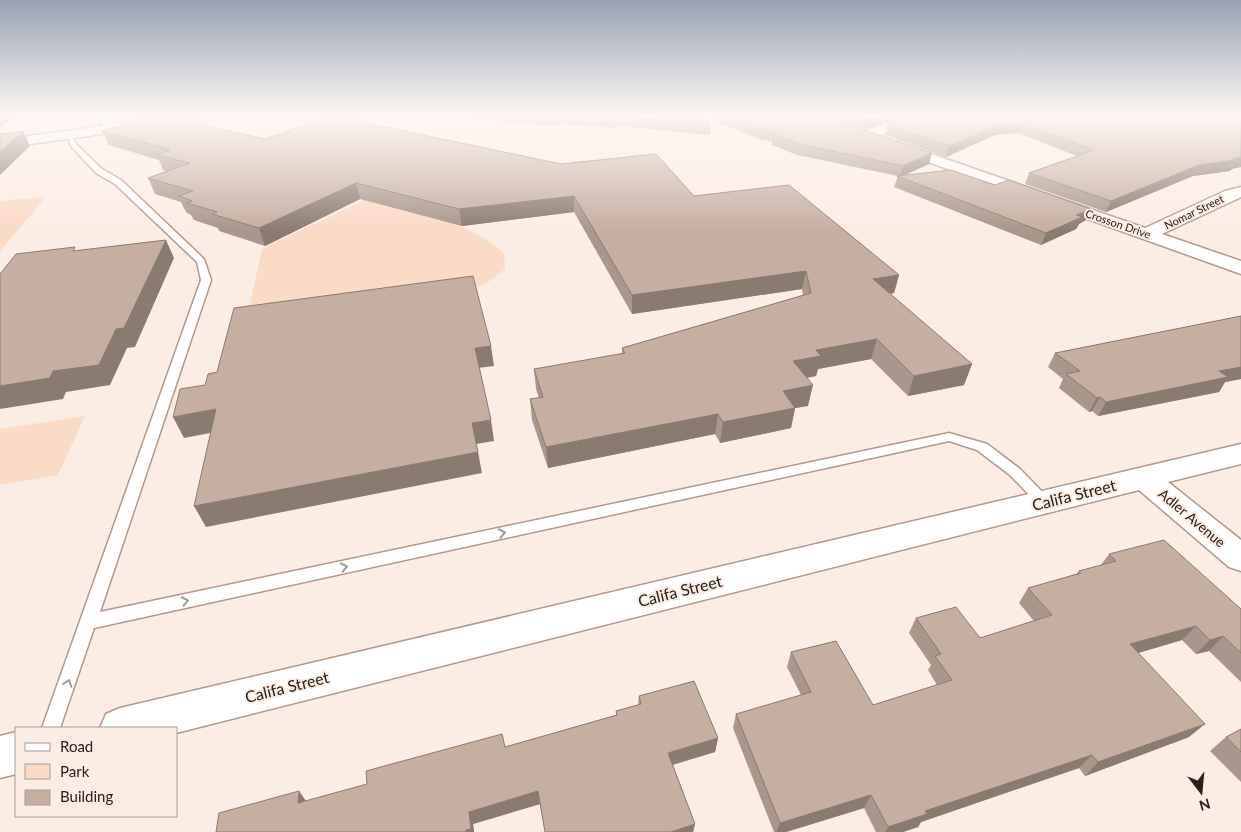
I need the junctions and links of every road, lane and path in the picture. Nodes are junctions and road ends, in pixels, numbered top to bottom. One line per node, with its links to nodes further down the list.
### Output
1 (82, 154): 10 (lane)
2 (919, 154): 4 (street, Crosson Drive)
3 (1241, 192): 4 (street, Nomar Street)
4 (1147, 234): 5 (street, Crosson Drive)
5 (1241, 268)
6 (1241, 454): 7 (street, Califa Street)
7 (1144, 478): 8 (street, Califa Street); 9 (street, Adler Avenue)
8 (1045, 502): 10 (lane, one-way to 8); 12 (street, Califa Street)
9 (1241, 558)
10 (88, 622): 11 (lane, one-way to 10)
11 (51, 727)
12 (124, 727)
13 (15, 754): 14 (street)
14 (0, 757)

